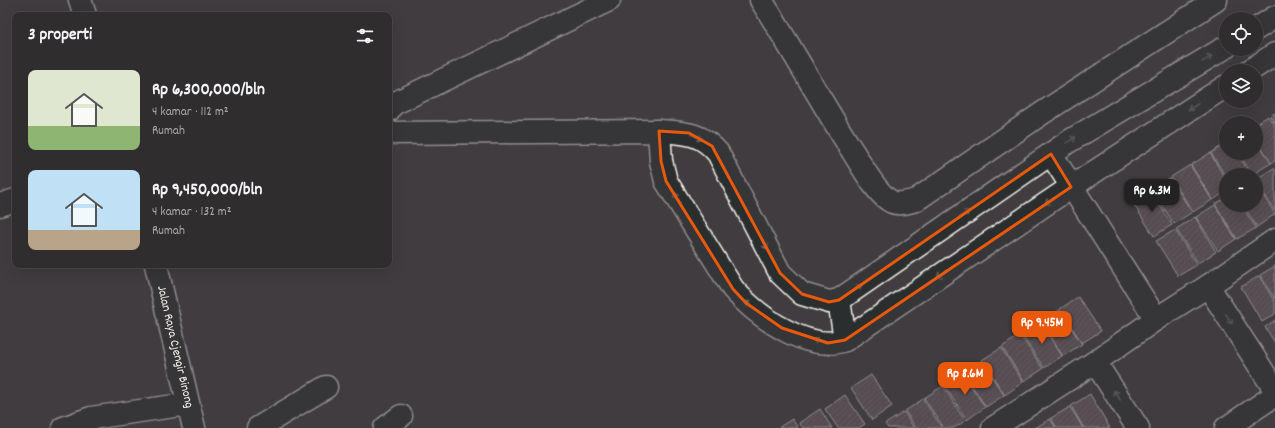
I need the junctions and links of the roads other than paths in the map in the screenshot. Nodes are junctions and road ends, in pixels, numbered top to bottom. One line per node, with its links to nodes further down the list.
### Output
1 (80, 0): 5 (street)
2 (609, 0): 12 (street)
3 (761, 0): 4 (street)
4 (1216, 0)
5 (84, 12)
6 (1275, 17): 7 (street)
7 (1263, 25)
8 (1219, 51): 15 (street, one-way to 8)
9 (1275, 54): 10 (street)
10 (1259, 64)
11 (1219, 91): 16 (street, one-way to 16)
12 (392, 105)
13 (659, 131): 14 (street); 22 (street, one-way to 22); 24 (street, one-way to 13)
14 (392, 133)
15 (1051, 154): 16 (street); 22 (street, one-way to 15)
16 (1072, 186): 23 (street); 24 (street, one-way to 24)
17 (12, 201): 18 (street)
18 (0, 204)
19 (1275, 240): 21 (street)
20 (157, 268): 29 (street, Jalan Raya Cjengir Binong)
21 (1208, 286): 23 (street); 27 (street, one-way to 27)
22 (839, 300): 24 (street)
23 (1156, 319): 25 (street)
24 (845, 340)
25 (1095, 362): 33 (street); 34 (street, one-way to 25)
26 (326, 387): 32 (street)
27 (1275, 390)
28 (1275, 395): 35 (street)
29 (188, 404): 30 (street); 31 (street, Jalan Raya Cjengir Binong)
30 (63, 428)
31 (194, 428)
32 (258, 428)
33 (993, 428)
34 (1138, 428)
35 (1226, 428)

